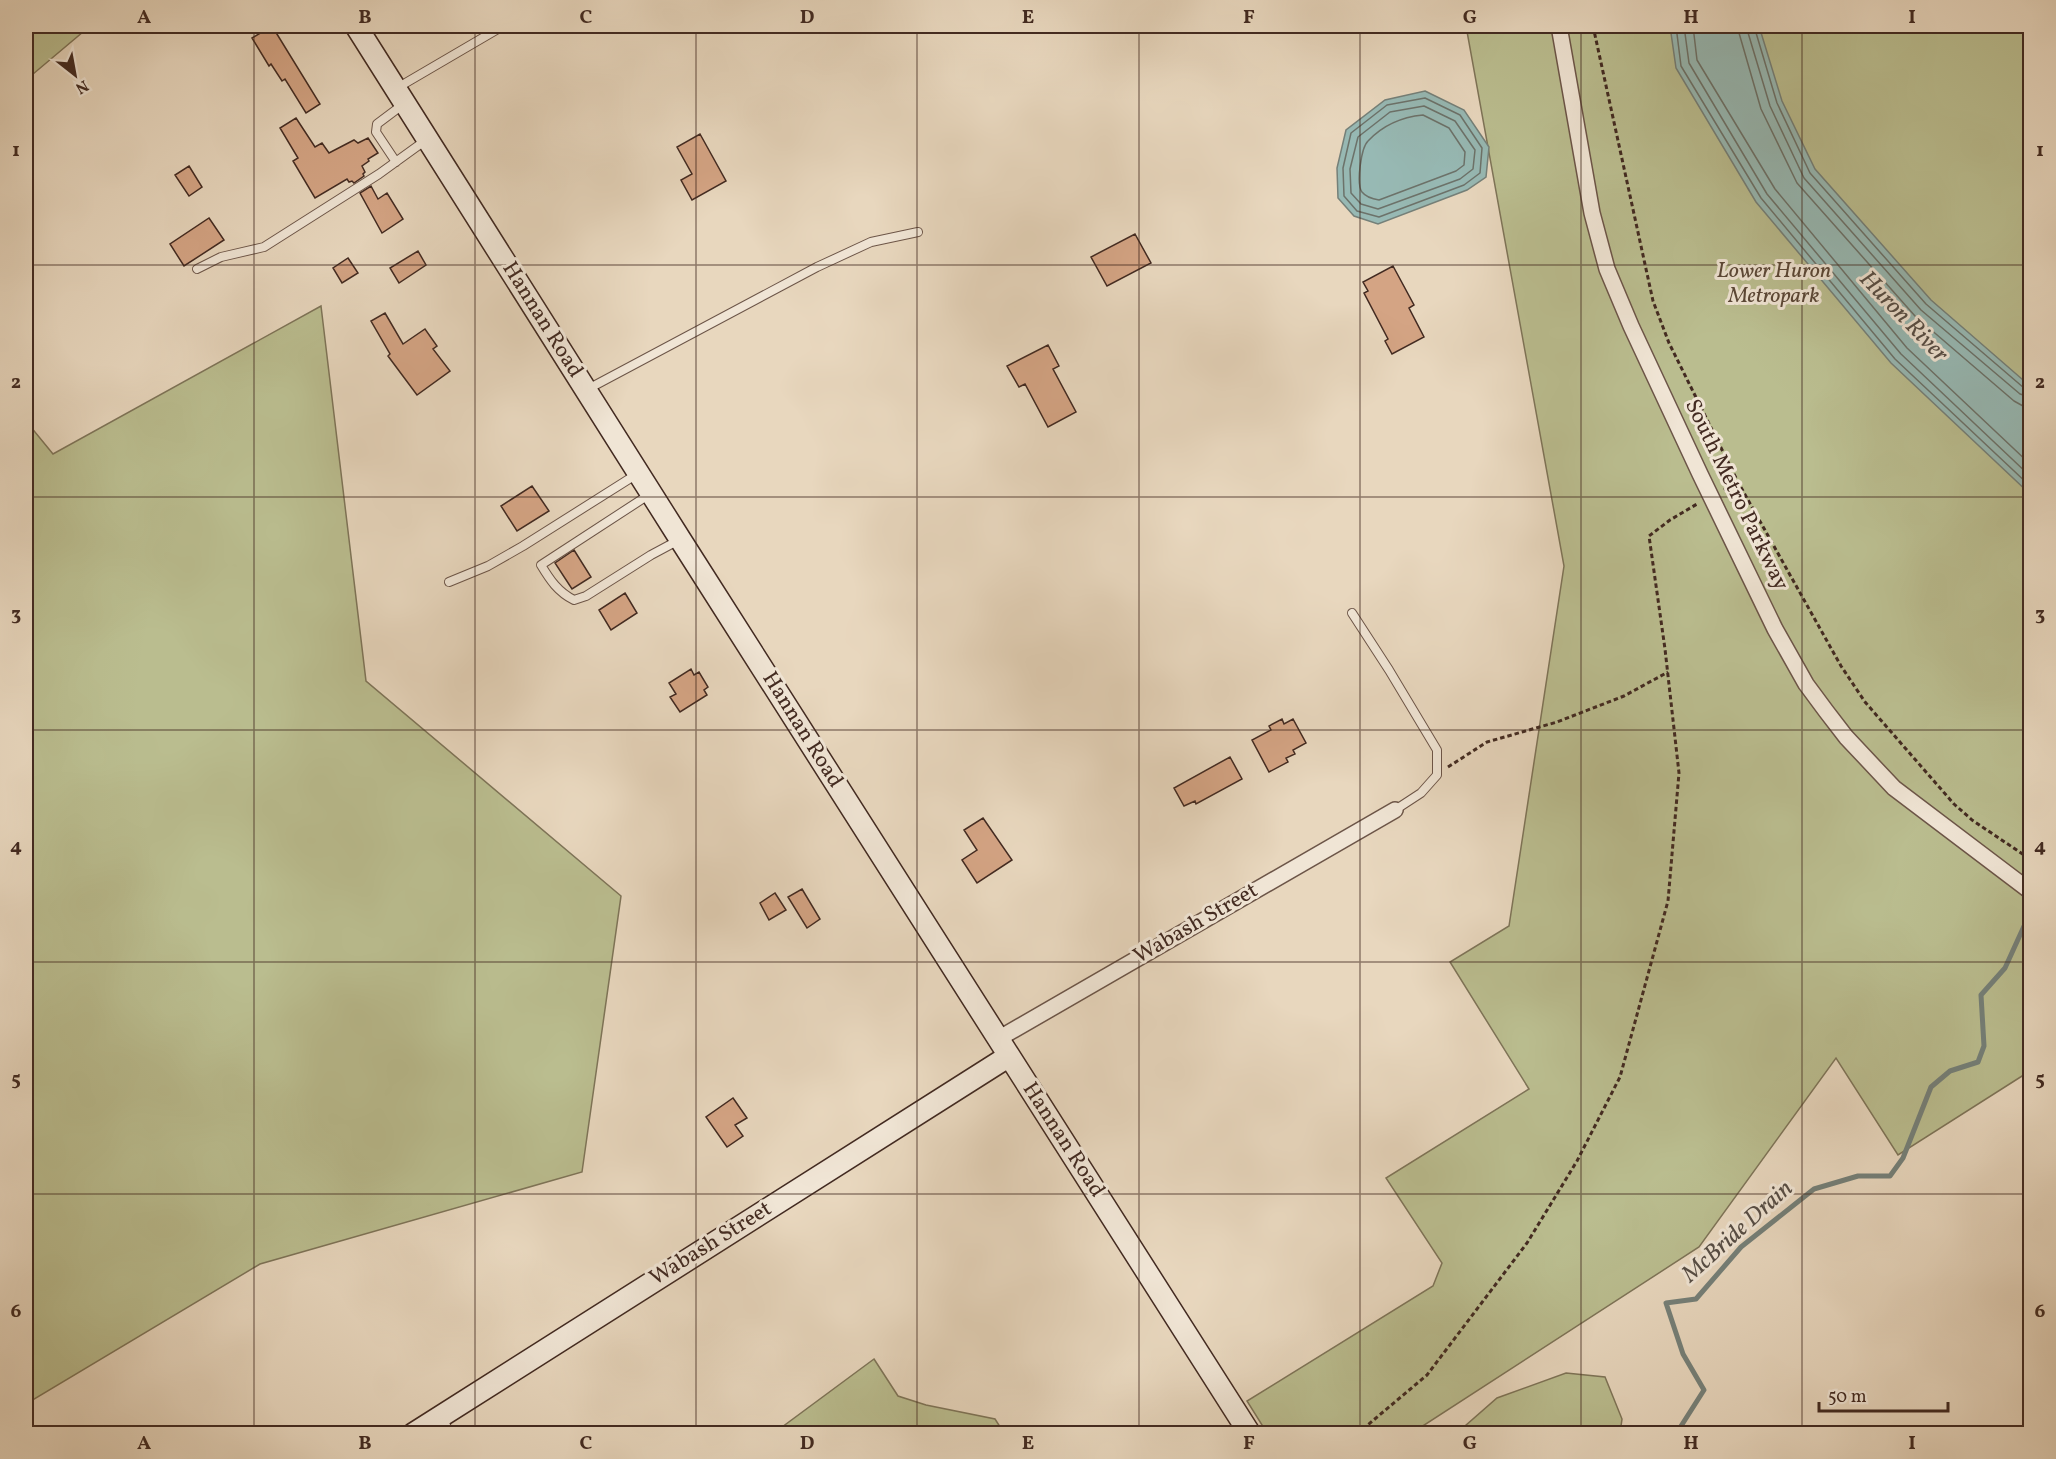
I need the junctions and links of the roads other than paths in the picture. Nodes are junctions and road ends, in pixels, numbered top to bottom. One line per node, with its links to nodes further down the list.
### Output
1 (356, 26): 4 (street, Hannan Road)
2 (503, 26): 4 (lane)
3 (1558, 26): 16 (street, South Metro Parkway)
4 (400, 96): 5 (street, Hannan Road); 6 (lane)
5 (428, 139): 6 (lane); 9 (street, Hannan Road)
6 (396, 162): 8 (lane)
7 (918, 232): 9 (lane)
8 (197, 269)
9 (586, 390): 10 (street, Hannan Road)
10 (639, 473): 11 (street, Hannan Road); 13 (lane)
11 (651, 494): 12 (street, Hannan Road); 12 (lane)
12 (680, 539): 17 (street, Hannan Road)
13 (449, 582)
14 (1352, 614): 15 (lane)
15 (1395, 810): 17 (street, Wabash Street)
16 (2031, 891)
17 (1003, 1047): 18 (street, Wabash Street); 20 (street, Hannan Road)
18 (446, 1424): 19 (street, Wabash Street)
19 (413, 1434)
20 (1250, 1434)

